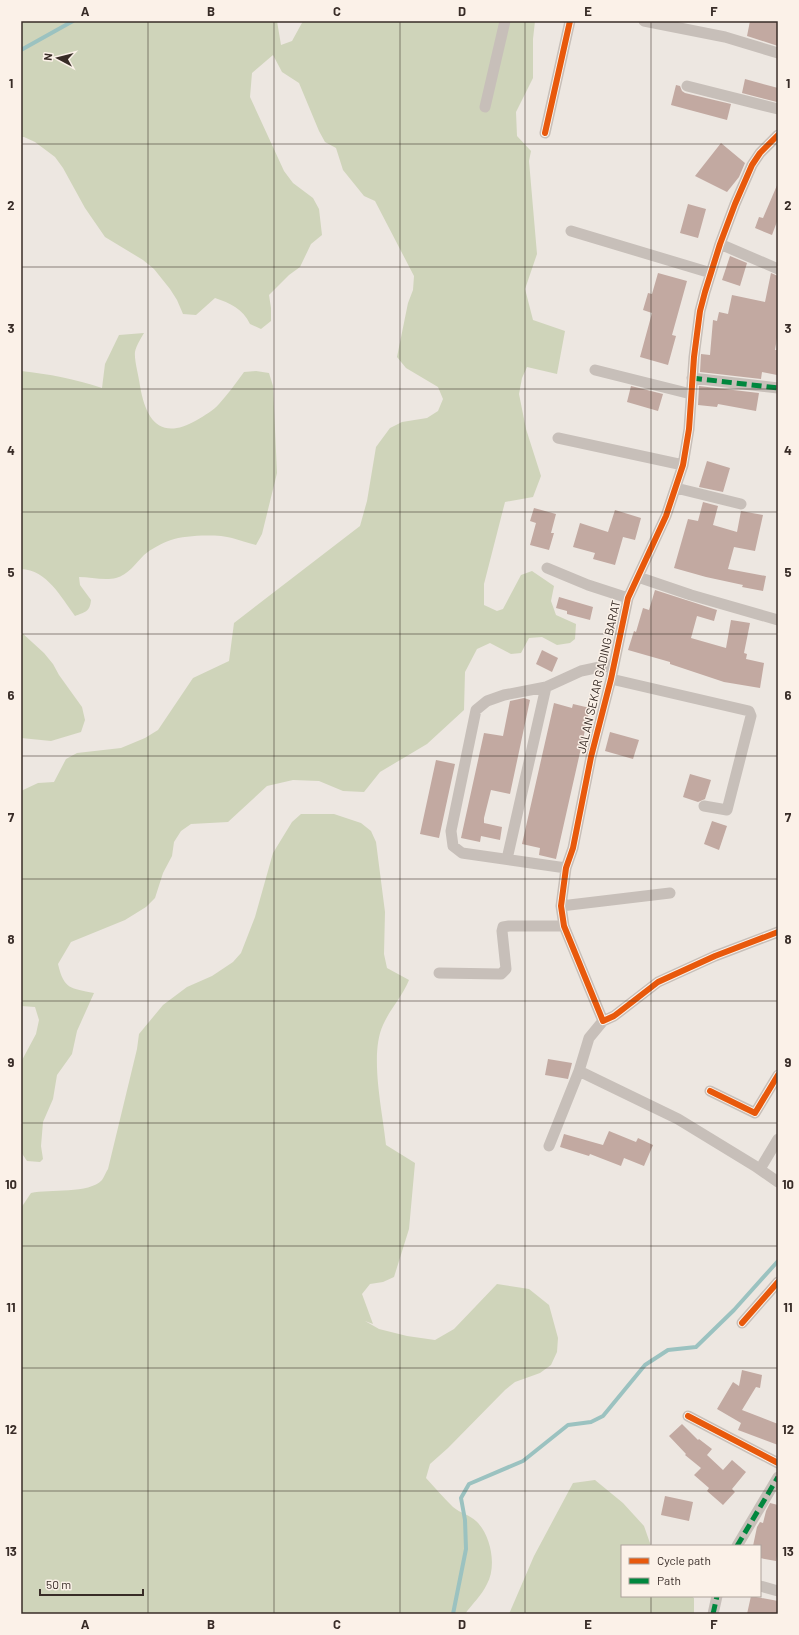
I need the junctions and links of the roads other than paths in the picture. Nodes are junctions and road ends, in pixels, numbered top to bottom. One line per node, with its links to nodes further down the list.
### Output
1 (505, 21): 6 (street)
2 (570, 21): 8 (street)
3 (644, 21): 4 (street)
4 (778, 53)
5 (687, 86): 7 (street)
6 (485, 107)
7 (778, 109)
8 (545, 133)
9 (778, 135): 11 (street, JALAN SEKAR GADING BARAT)
10 (571, 231): 13 (street)
11 (720, 244): 12 (street); 13 (street, JALAN SEKAR GADING BARAT)
12 (778, 269)
13 (711, 273): 15 (street, JALAN SEKAR GADING BARAT)
14 (595, 370): 17 (street)
15 (692, 378): 16 (street); 17 (street, JALAN SEKAR GADING BARAT)
16 (778, 388)
17 (691, 394): 19 (street, JALAN SEKAR GADING BARAT)
18 (558, 438): 19 (street)
19 (683, 465): 20 (street, JALAN SEKAR GADING BARAT)
20 (676, 488): 21 (street); 23 (street, JALAN SEKAR GADING BARAT)
21 (741, 504)
22 (547, 568): 24 (street)
23 (638, 577): 24 (street, JALAN SEKAR GADING BARAT); 25 (street)
24 (628, 598): 26 (street, JALAN SEKAR GADING BARAT)
25 (778, 620)
26 (614, 664): 27 (street, JALAN SEKAR GADING BARAT); 28 (street)
27 (611, 679): 29 (street); 31 (street, JALAN SEKAR GADING BARAT)
28 (546, 687): 30 (street); 30 (street)
29 (704, 806)
30 (507, 859): 31 (street)
31 (566, 868): 33 (street, JALAN SEKAR GADING BARAT)
32 (670, 893): 33 (street)
33 (562, 906): 34 (street, JALAN SEKAR GADING BARAT)
34 (564, 926): 36 (street); 37 (street, JALAN SEKAR GADING BARAT)
35 (778, 932): 37 (street)
36 (439, 973)
37 (603, 1021): 38 (street)
38 (579, 1071): 42 (street); 43 (street)
39 (778, 1075): 40 (street)
40 (710, 1091)
41 (778, 1139): 43 (street)
42 (549, 1146)
43 (760, 1169): 44 (street)
44 (778, 1182)
45 (778, 1282): 46 (street)
46 (742, 1323)
47 (688, 1416): 48 (street)
48 (778, 1463)
49 (778, 1477): 50 (street)
50 (738, 1545)
51 (761, 1586): 52 (street)
52 (778, 1591)
53 (717, 1597): 54 (street)
54 (714, 1614)

